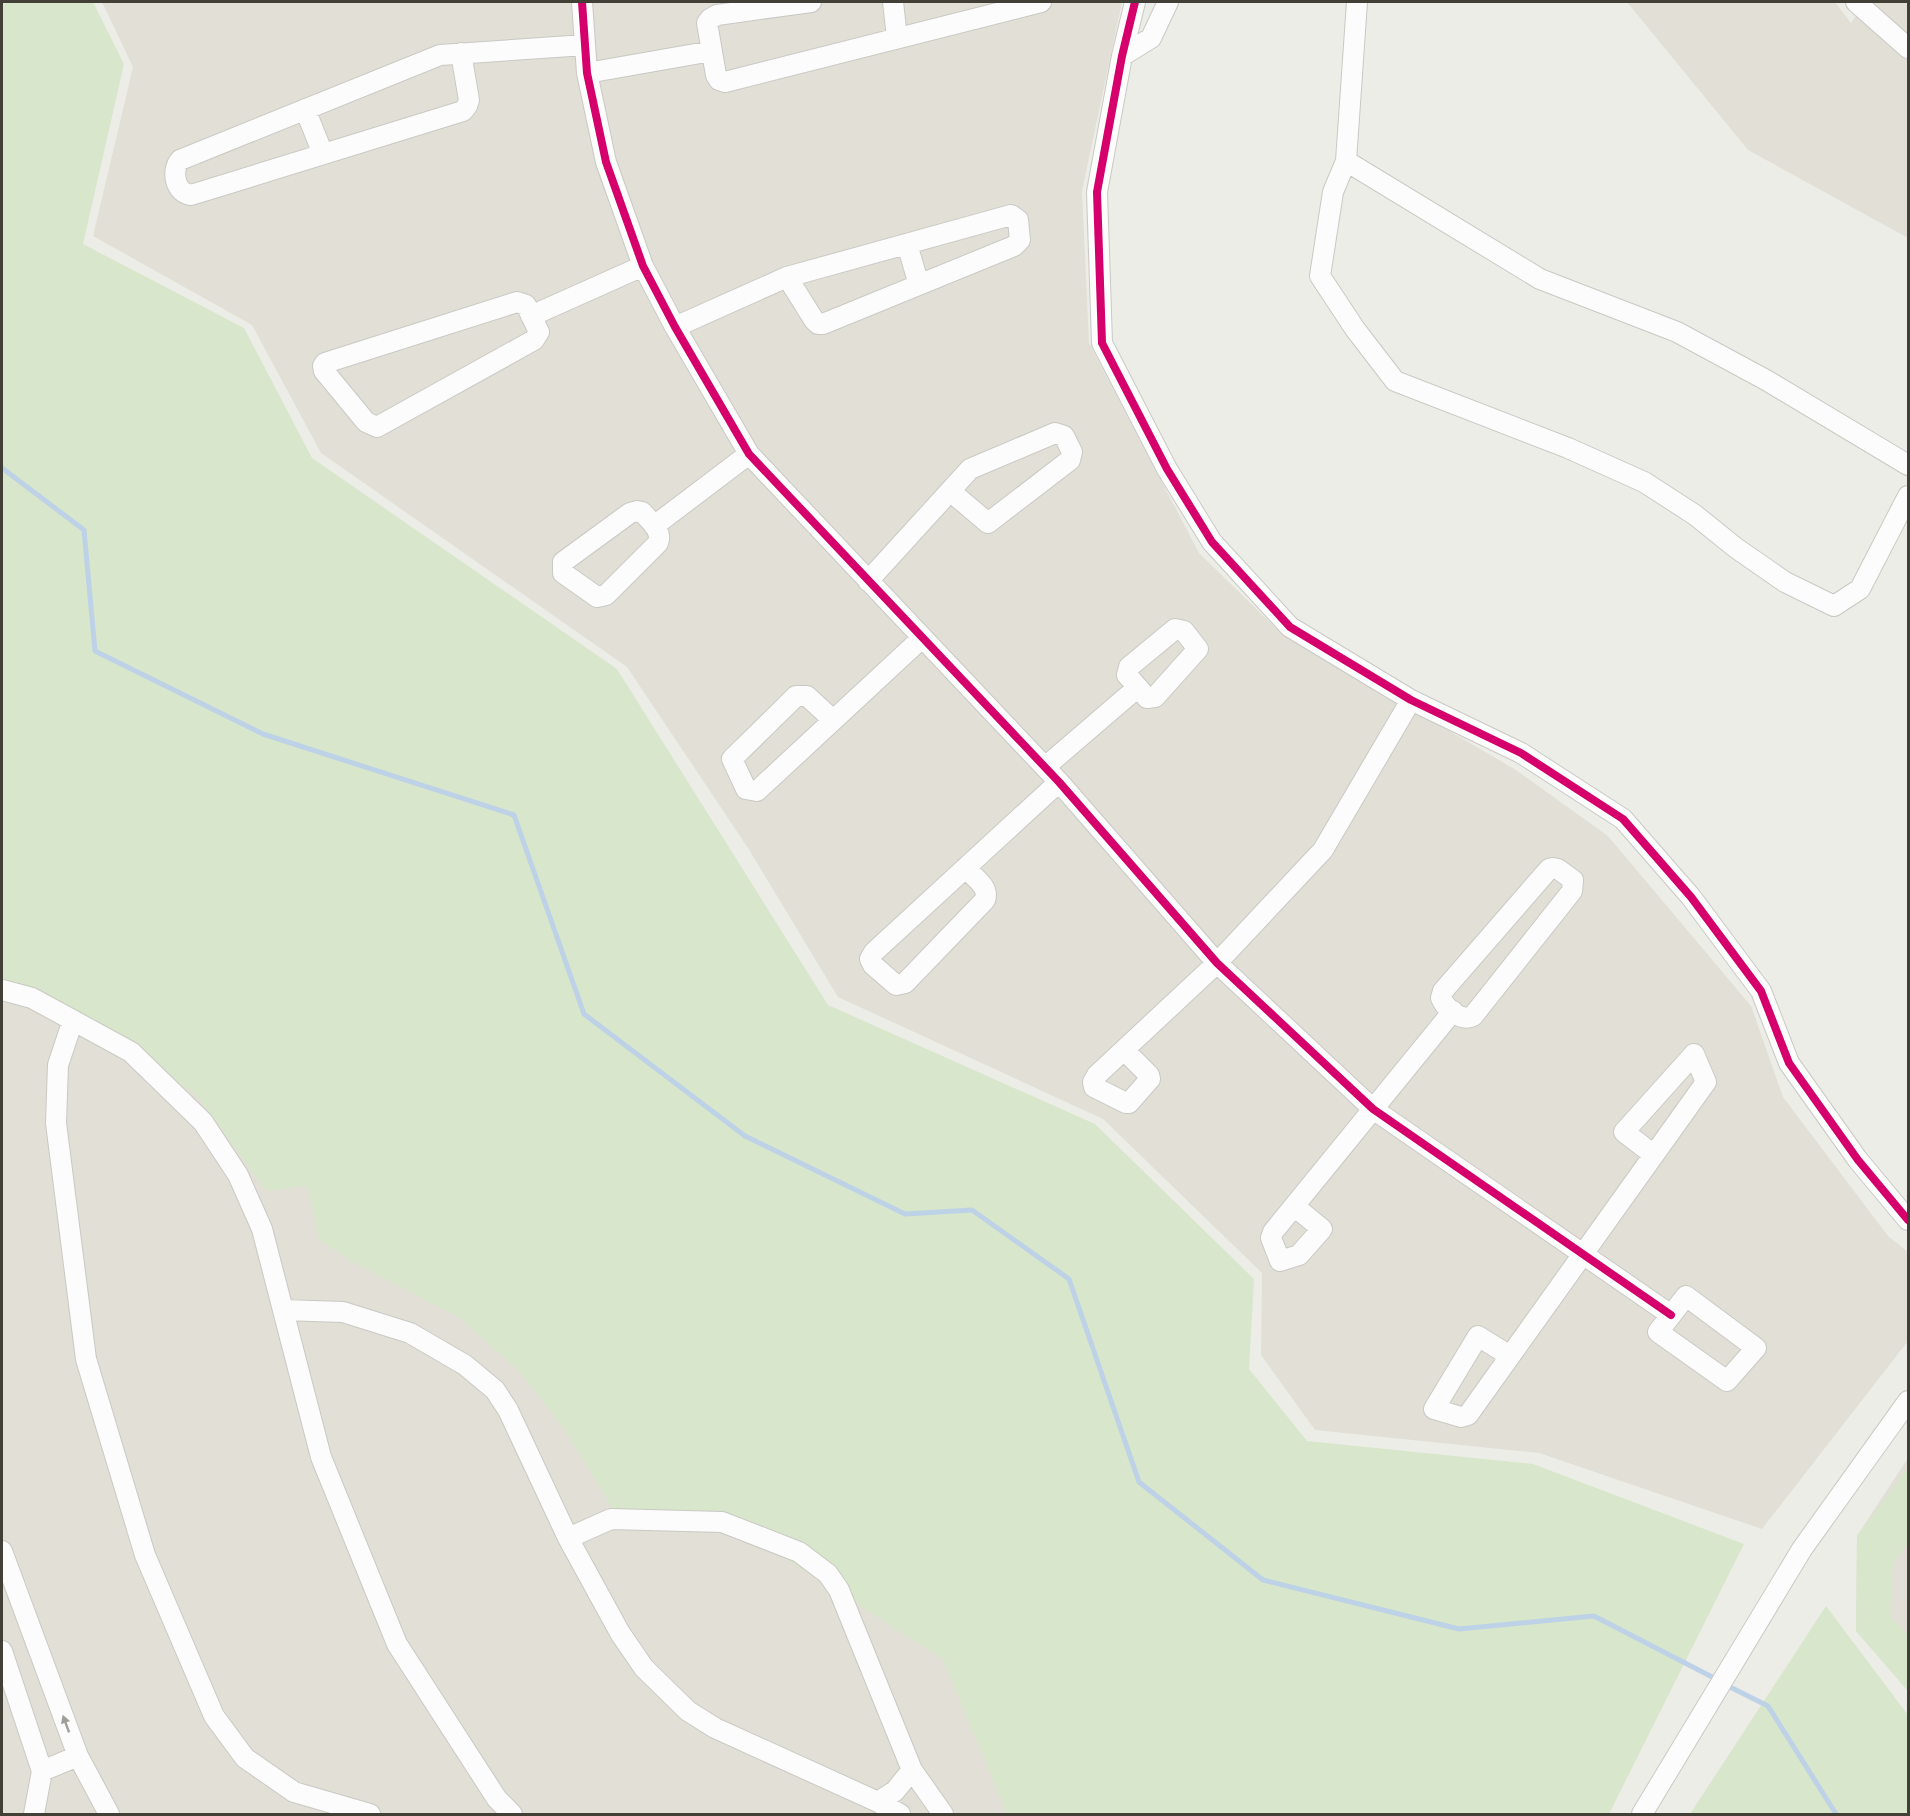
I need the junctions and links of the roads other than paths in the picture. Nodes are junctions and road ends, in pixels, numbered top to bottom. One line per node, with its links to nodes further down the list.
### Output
1 (582, 2): 10 (street)
2 (811, 2): 12 (street)
3 (893, 2): 9 (street)
4 (1041, 2): 9 (street)
5 (1135, 2): 14 (street)
6 (1168, 2): 14 (street)
7 (1357, 2): 18 (street)
8 (1862, 4): 11 (street)
9 (897, 38): 12 (street)
10 (585, 45): 13 (street); 15 (street)
11 (1908, 48)
12 (712, 51): 15 (street)
13 (461, 53): 16 (street); 17 (street)
14 (1122, 56): 33 (street)
15 (587, 73): 20 (street)
16 (305, 109): 17 (street); 17 (street)
17 (324, 154)
18 (1346, 161): 26 (street); 28 (street)
19 (907, 244): 21 (street); 22 (street); 22 (street)
20 (643, 266): 23 (street); 24 (street)
21 (787, 277): 22 (street); 24 (street)
22 (919, 285)
23 (531, 316): 23 (street)
24 (675, 327): 25 (street)
25 (749, 454): 29 (street); 30 (street)
26 (1908, 465)
27 (950, 490): 27 (street); 30 (street)
28 (1908, 496)
29 (654, 526): 29 (street)
30 (868, 581): 31 (street)
31 (922, 638): 34 (street); 35 (street)
32 (1137, 688): 35 (street)
33 (1411, 700): 38 (street); 46 (street)
34 (833, 720): 34 (street)
35 (1045, 767): 36 (street)
36 (1059, 782): 37 (street); 38 (street)
37 (965, 868): 37 (street)
38 (1217, 963): 42 (street); 43 (street)
39 (2, 990): 41 (street)
40 (1453, 1011): 40 (street); 43 (street)
41 (74, 1020): 48 (street); 62 (street)
42 (1124, 1050)
43 (1373, 1109): 45 (street); 47 (street)
44 (1654, 1155): 44 (street); 47 (street)
45 (1294, 1206)
46 (1908, 1220)
47 (1583, 1254): 49 (street); 50 (street)
48 (283, 1310): 52 (street); 59 (street)
49 (1671, 1315): 49 (street)
50 (1510, 1356)
51 (1908, 1401): 66 (street)
52 (568, 1538): 56 (street); 58 (street)
53 (2, 1551): 55 (street, one-way to 53)
54 (2, 1651): 57 (street)
55 (78, 1756): 57 (street); 61 (street)
56 (912, 1770): 58 (street); 65 (street)
57 (42, 1771): 60 (street)
58 (878, 1802): 64 (street)
59 (493, 1807): 63 (street)
60 (34, 1815)
61 (109, 1815)
62 (370, 1815)
63 (512, 1815)
64 (900, 1815)
65 (943, 1815)
66 (1642, 1815)

